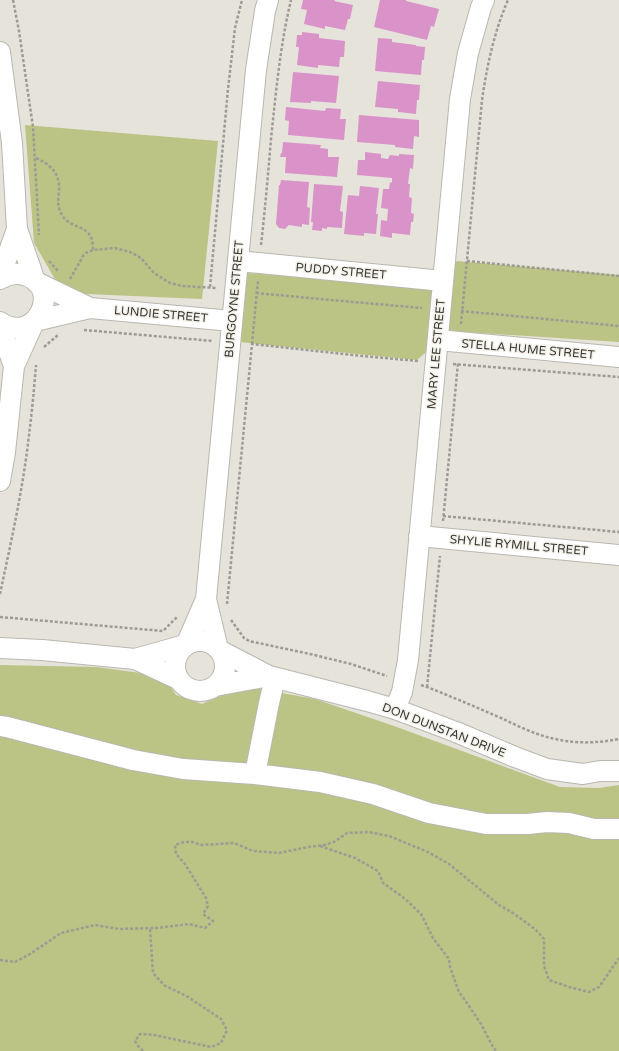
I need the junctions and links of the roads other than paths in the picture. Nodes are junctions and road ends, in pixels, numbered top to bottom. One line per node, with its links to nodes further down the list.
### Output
1 (268, 0): 5 (street, BURGOYNE STREET)
2 (484, 0): 8 (street, MARY LEE STREET)
3 (0, 52): 4 (street)
4 (17, 229): 6 (street); 7 (street)
5 (238, 261): 8 (street, PUDDY STREET); 11 (street, BURGOYNE STREET)
6 (0, 278): 7 (street, LUNDIE STREET)
7 (36, 281): 9 (street, LUNDIE STREET); 10 (street)
8 (443, 281): 14 (street, MARY LEE STREET)
9 (90, 308): 10 (street, LUNDIE STREET); 11 (street, LUNDIE STREET)
10 (34, 321): 12 (street, LUNDIE STREET); 16 (street)
11 (232, 321): 20 (street, BURGOYNE STREET)
12 (0, 322)
13 (0, 326): 16 (street)
14 (438, 340): 15 (street, STELLA HUME STREET); 18 (street, MARY LEE STREET)
15 (619, 358)
16 (14, 366): 17 (street)
17 (0, 481)
18 (419, 536): 19 (street, SHYLIE RYMILL STREET); 28 (street, MARY LEE STREET)
19 (619, 555)
20 (214, 605): 21 (street, BURGOYNE STREET); 23 (street, BURGOYNE STREET)
21 (185, 645): 23 (street); 24 (street); 26 (street)
22 (0, 648): 24 (street)
23 (219, 650): 25 (street, DON DUNSTAN DRIVE); 27 (street)
24 (135, 659): 26 (street)
25 (272, 677): 27 (street, DON DUNSTAN DRIVE); 28 (street, DON DUNSTAN DRIVE); 31 (street)
26 (178, 679): 27 (street)
27 (215, 686)
28 (395, 709): 30 (street, DON DUNSTAN DRIVE)
29 (0, 726): 31 (street)
30 (619, 771)
31 (255, 774): 32 (street)
32 (619, 829)

